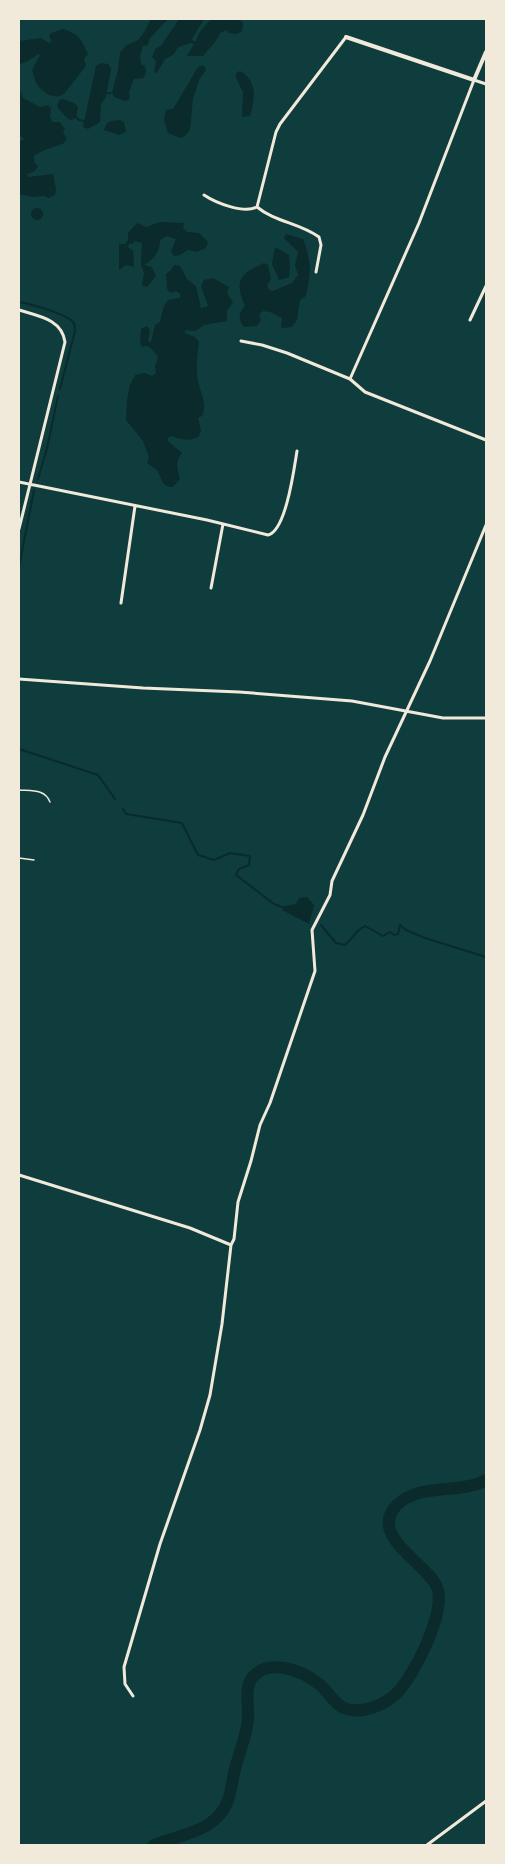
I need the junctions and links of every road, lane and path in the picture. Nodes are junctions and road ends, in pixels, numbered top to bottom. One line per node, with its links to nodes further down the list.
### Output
1 (346, 37): 3 (street); 6 (street)
2 (486, 52): 3 (street)
3 (474, 80): 4 (street); 12 (street)
4 (486, 84)
5 (204, 196): 6 (street)
6 (256, 207): 7 (street)
7 (316, 272)
8 (486, 286): 10 (street)
9 (19, 310): 16 (street)
10 (470, 320)
11 (241, 341): 12 (street)
12 (350, 380): 13 (street)
13 (486, 440)
14 (297, 451): 18 (street)
15 (19, 482): 16 (street)
16 (29, 484): 17 (street); 20 (street)
17 (135, 506): 18 (street); 22 (street)
18 (222, 524): 21 (street)
19 (486, 525): 24 (street)
20 (19, 528)
21 (211, 588)
22 (121, 603)
23 (19, 679): 24 (street)
24 (407, 710): 25 (street); 31 (street)
25 (486, 718)
26 (19, 790): 27 (lane)
27 (50, 802)
28 (19, 858): 29 (lane)
29 (34, 860)
30 (19, 1175): 31 (street)
31 (231, 1245): 32 (street)
32 (134, 1696)
33 (486, 1801): 34 (street)
34 (426, 1845)

